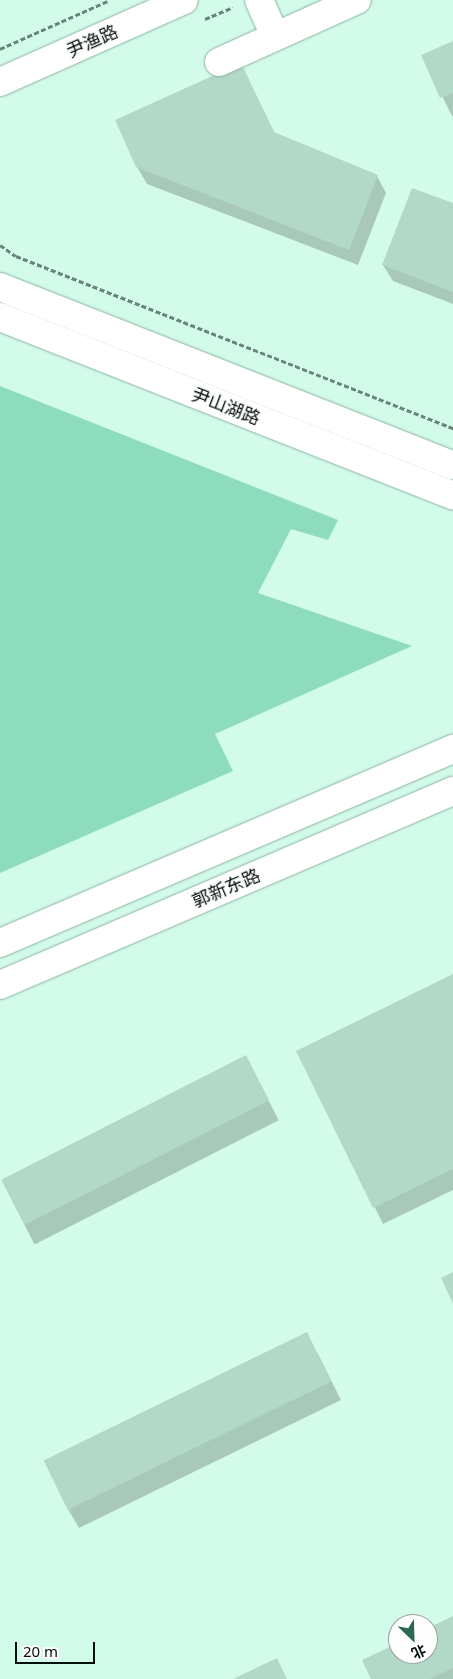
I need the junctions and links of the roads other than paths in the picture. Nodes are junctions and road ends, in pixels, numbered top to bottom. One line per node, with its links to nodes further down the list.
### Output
1 (184, 0): 6 (main road, 尹渔路)
2 (259, 0): 4 (main road)
3 (357, 0): 4 (main road)
4 (275, 36): 5 (main road)
5 (219, 62)
6 (0, 82)
7 (1, 287): 9 (main road, 尹山湖路)
8 (0, 318): 10 (main road, 尹山湖路)
9 (453, 465)
10 (452, 496)
11 (449, 748): 13 (main road)
12 (453, 791): 14 (main road, 郭新东路)
13 (0, 943)
14 (0, 985)

